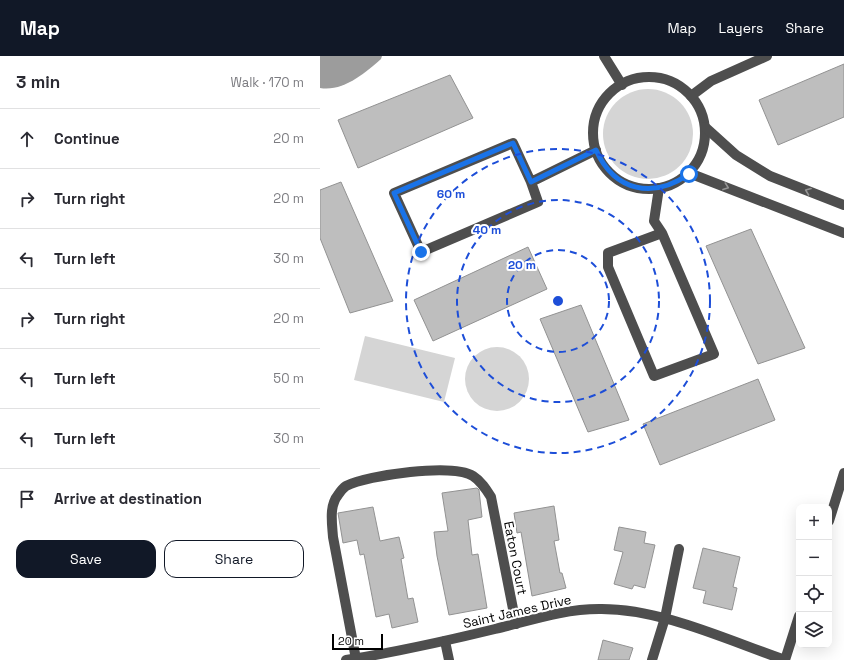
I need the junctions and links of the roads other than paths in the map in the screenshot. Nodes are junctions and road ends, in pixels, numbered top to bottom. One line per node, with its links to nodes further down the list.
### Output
1 (604, 56): 3 (street)
2 (767, 56): 4 (street)
3 (622, 85): 4 (street); 6 (street)
4 (691, 96): 5 (street)
5 (705, 127): 7 (street); 10 (street, one-way to 5)
6 (596, 150): 8 (street); 9 (street)
7 (689, 174): 9 (street); 12 (street, one-way to 12)
8 (531, 182): 8 (street)
9 (659, 188): 11 (street)
10 (844, 205)
11 (662, 233): 11 (street)
12 (844, 233)
13 (844, 473): 14 (street)
14 (832, 511)
15 (680, 549): 16 (street)
16 (665, 618): 17 (street, Saint James Drive); 22 (street); 23 (street, Saint James Drive)
17 (516, 624): 19 (street, Saint James Drive); 20 (street, Eaton Court)
18 (796, 625): 23 (street)
19 (445, 641): 20 (street, Saint James Drive); 21 (street)
20 (351, 659)
21 (449, 660)
22 (652, 660)
23 (785, 660)

